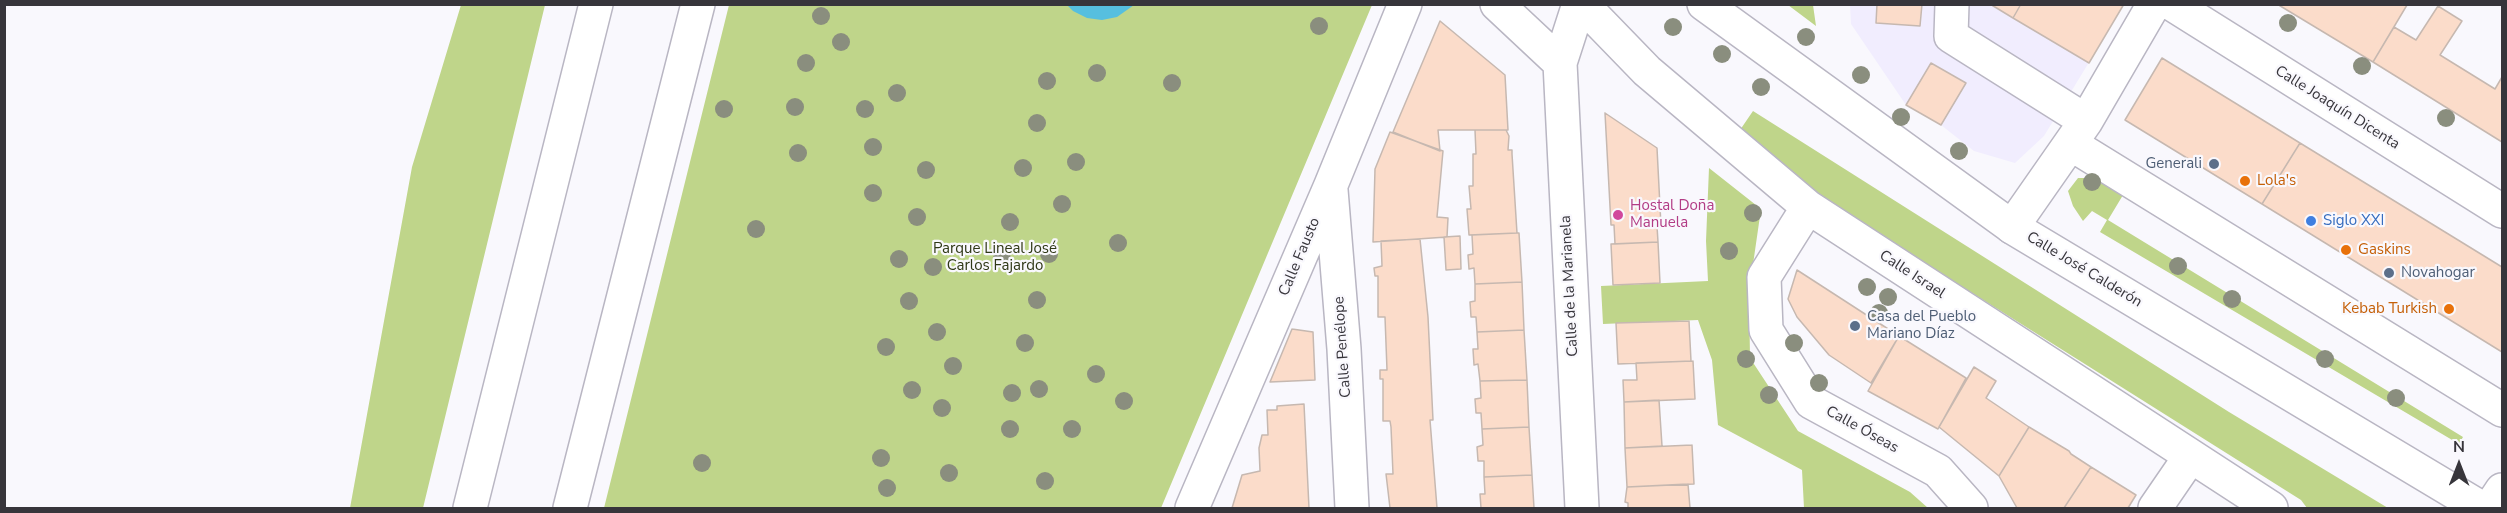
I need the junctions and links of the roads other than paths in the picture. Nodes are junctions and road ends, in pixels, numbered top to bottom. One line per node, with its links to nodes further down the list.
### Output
1 (596, 4): 19 (street)
2 (698, 4): 20 (street)
3 (1405, 4): 12 (street, Calle Fausto)
4 (1497, 4): 10 (street)
5 (1581, 4): 10 (street, Calle Israel); 13 (street, Calle Israel)
6 (1704, 4): 15 (street, Calle José Calderón)
7 (1952, 4): 11 (street)
8 (2154, 4): 11 (street)
9 (2172, 4): 14 (street, Calle Joaquín Dicenta)
10 (1560, 63): 23 (street, Calle de la Marianela)
11 (2078, 133): 15 (street); 16 (street)
12 (1331, 185): 21 (street, Calle Fausto); 22 (street, Calle Penélope)
13 (1808, 207): 17 (street, Calle Israel); 24 (street, Calle Óseas)
14 (2502, 211)
15 (2012, 227): 27 (street, Calle José Calderón)
16 (2502, 410)
17 (2190, 457): 25 (street); 26 (street, Calle Israel)
18 (2502, 490): 28 (street)
19 (471, 508)
20 (570, 508)
21 (1192, 508)
22 (1352, 508)
23 (1582, 508)
24 (1971, 508)
25 (2155, 508)
26 (2271, 508)
27 (2481, 508)
28 (2490, 508)

